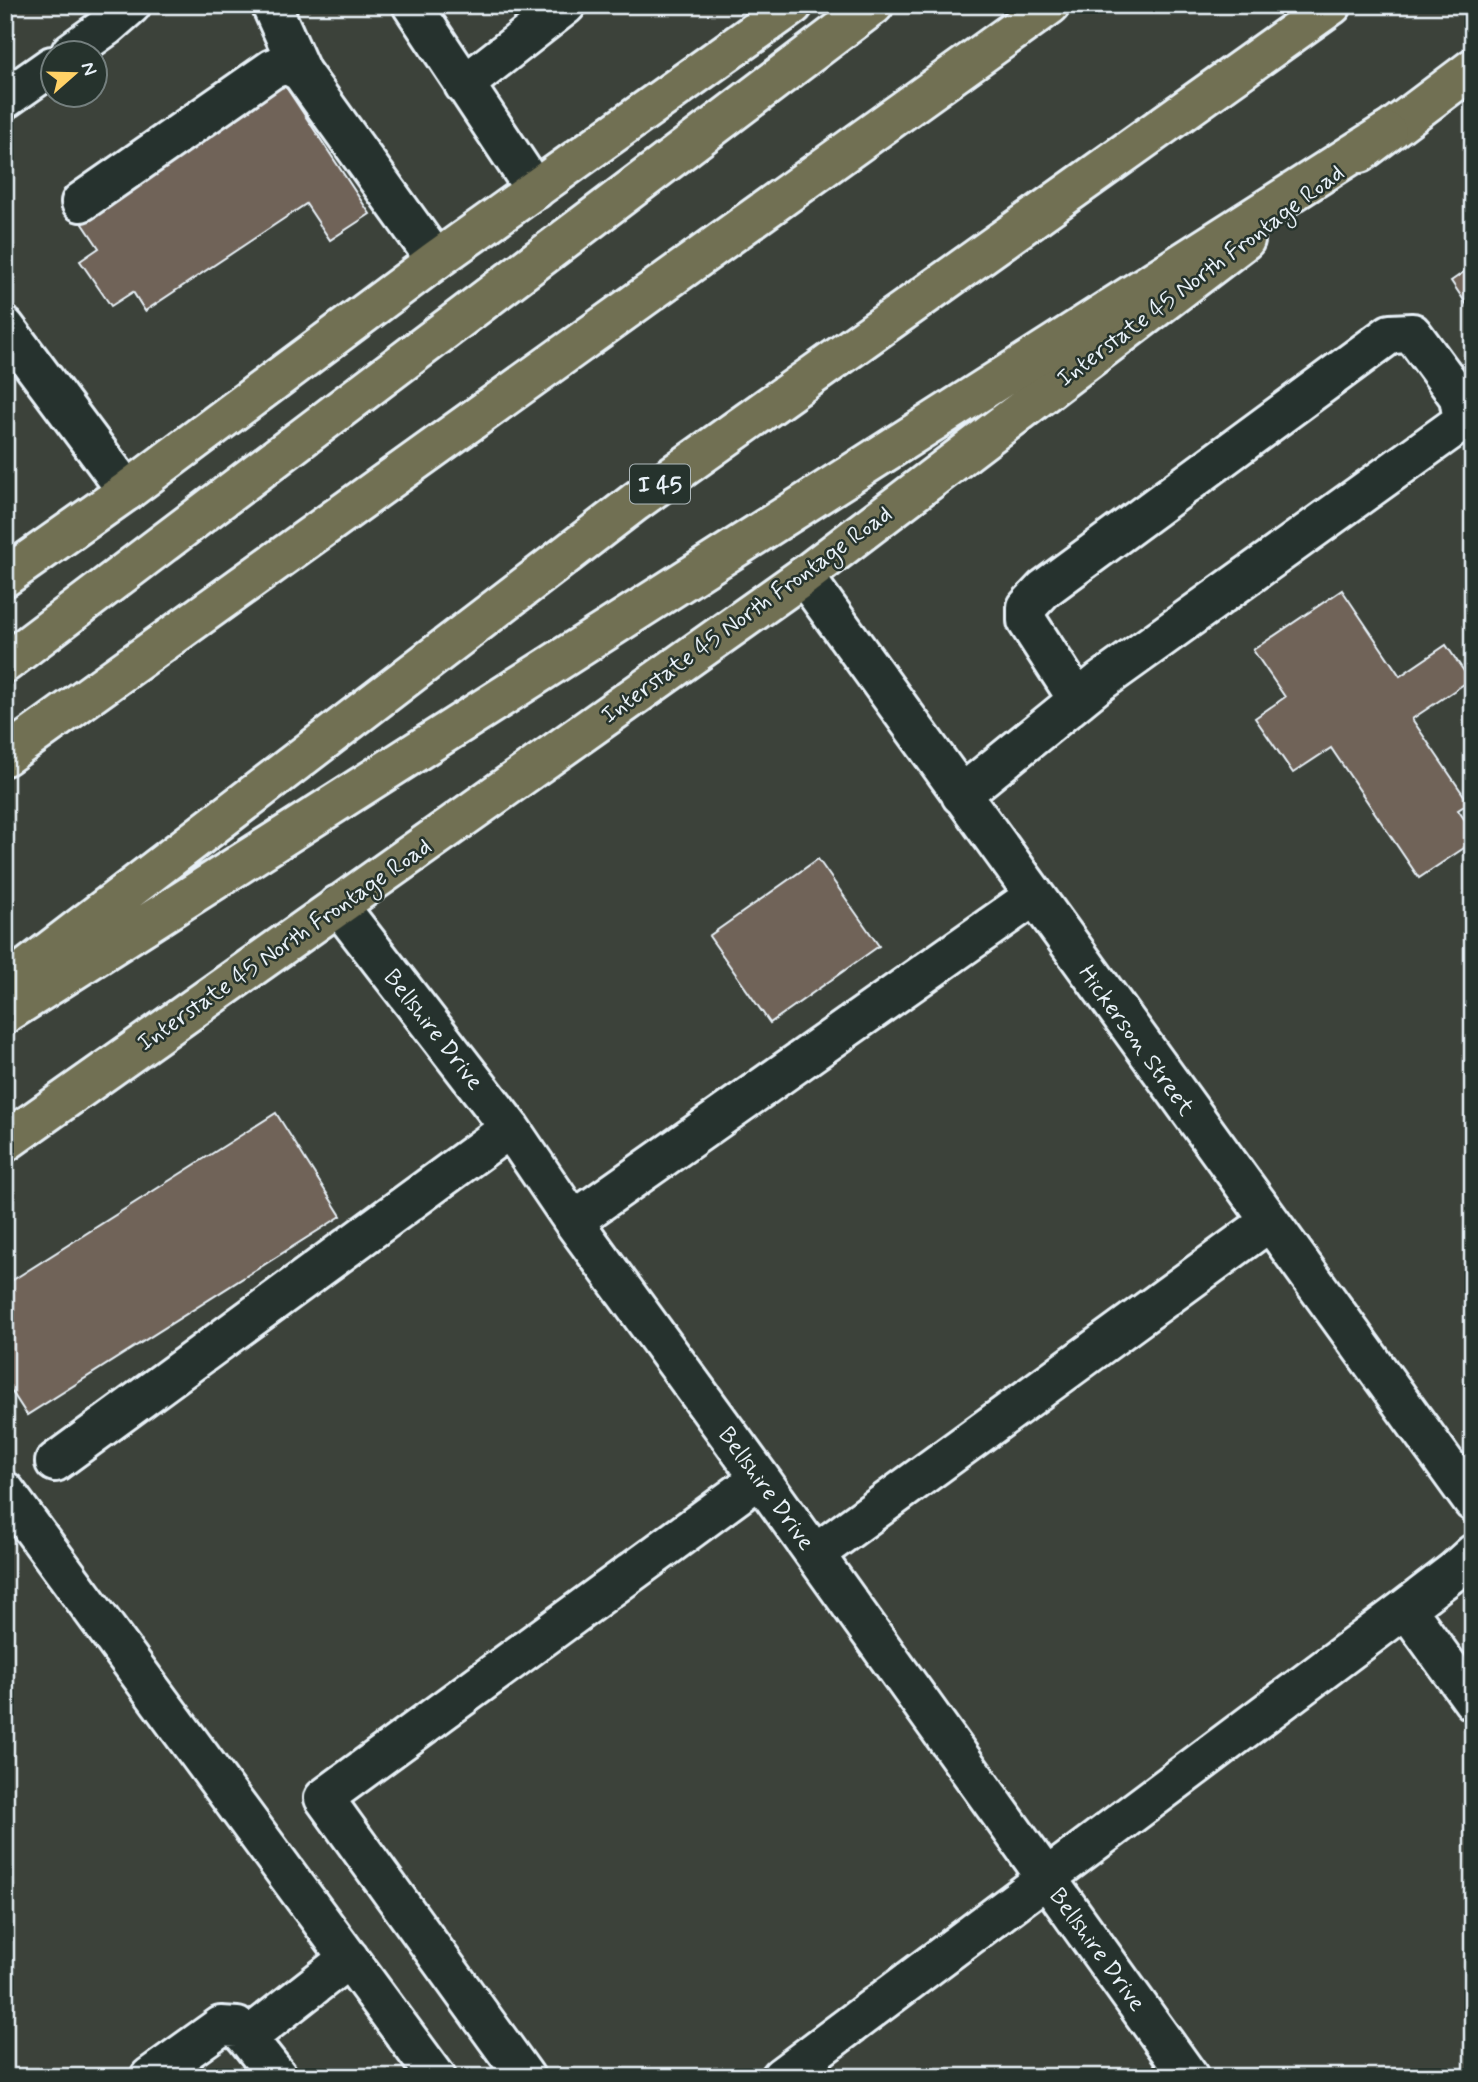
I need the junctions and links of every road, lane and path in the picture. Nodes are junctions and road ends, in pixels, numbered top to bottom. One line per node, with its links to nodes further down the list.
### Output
1 (131, 5): 9 (street)
2 (271, 5): 11 (street)
3 (412, 5): 13 (street)
4 (566, 5): 13 (street)
5 (793, 5): 16 (main road)
6 (874, 5): 23 (main road)
7 (1050, 5): 25 (main road)
8 (1332, 5): 29 (main road, I 45)
9 (90, 38)
10 (1473, 68): 15 (main road, Interstate 45 North Frontage Road)
11 (301, 72): 17 (street); 18 (street)
12 (38, 76): 14 (street)
13 (464, 85): 16 (street)
14 (5, 99)
15 (1387, 132): 21 (main road, Interstate 45 North Frontage Road); 30 (main road)
16 (535, 190): 18 (main road)
17 (81, 202)
18 (436, 260): 20 (main road)
19 (5, 327): 20 (street)
20 (127, 491): 22 (main road)
21 (804, 576): 26 (street, Hickerson Street); 28 (main road, Interstate 45 North Frontage Road)
22 (5, 577)
23 (5, 663)
24 (1078, 700): 24 (street); 26 (street)
25 (5, 756)
26 (961, 795): 27 (street, Hickerson Street)
27 (1034, 896): 33 (street); 34 (street, Hickerson Street)
28 (338, 905): 31 (street, Bellshire Drive); 32 (main road, Interstate 45 North Frontage Road)
29 (5, 985)
30 (5, 1014)
31 (510, 1129): 33 (street, Bellshire Drive); 35 (street)
32 (5, 1142)
33 (573, 1221): 36 (street, Bellshire Drive)
34 (1269, 1222): 38 (street, Hickerson Street); 39 (street)
35 (55, 1462)
36 (760, 1478): 39 (street, Bellshire Drive); 49 (street)
37 (5, 1491): 44 (street)
38 (1473, 1502)
39 (815, 1554): 43 (street, Bellshire Drive)
40 (1473, 1554): 41 (street)
41 (1406, 1608): 42 (street); 43 (street)
42 (1473, 1701)
43 (1046, 1877): 50 (street); 51 (street, Bellshire Drive)
44 (348, 1958): 45 (street); 48 (street)
45 (247, 2038): 46 (street); 47 (street)
46 (150, 2077)
47 (278, 2077)
48 (436, 2077)
49 (525, 2077)
50 (781, 2077)
51 (1189, 2077)

